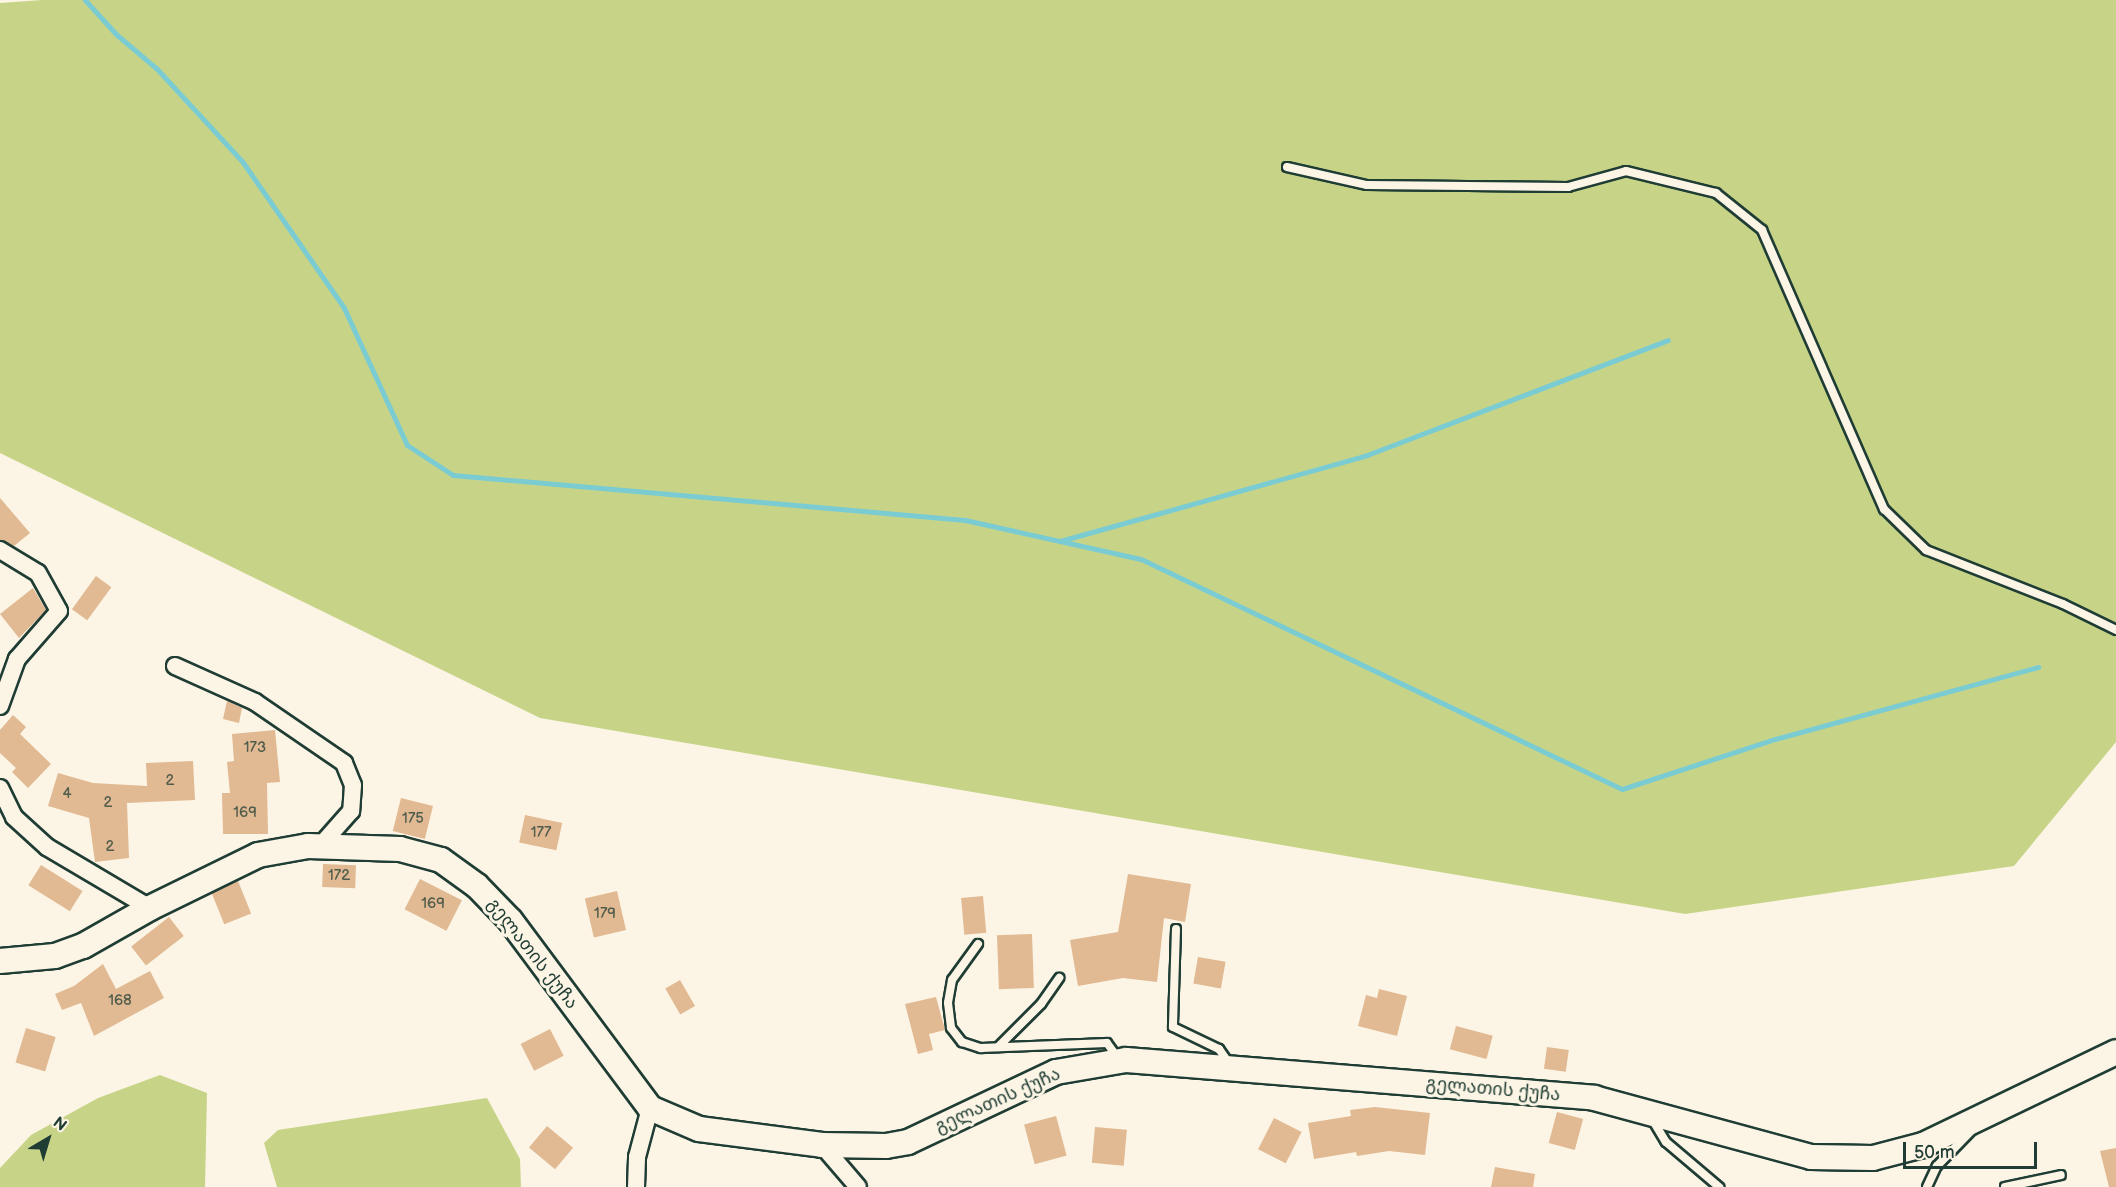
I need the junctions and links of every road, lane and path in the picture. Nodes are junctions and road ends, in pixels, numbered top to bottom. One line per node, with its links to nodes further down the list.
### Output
1 (1287, 167): 3 (lane)
2 (0, 550): 5 (street)
3 (2116, 630)
4 (175, 666): 7 (street)
5 (0, 706)
6 (0, 788): 8 (street)
7 (320, 846): 8 (main road, გელათის ქუჩა); 17 (main road, გელათის ქუჩა)
8 (150, 908): 11 (main road, გელათის ქუჩა)
9 (1176, 929): 16 (lane)
10 (978, 944): 13 (lane)
11 (0, 961)
12 (1059, 978): 13 (lane)
13 (998, 1047): 15 (lane)
14 (2116, 1052): 19 (main road, გელათის ქუჩა)
15 (1119, 1060): 16 (main road, გელათის ქუჩა); 20 (main road, გელათის ქუჩა)
16 (1230, 1066): 18 (main road, გელათის ქუჩა)
17 (650, 1108): 20 (main road, გელათის ქუჩა); 22 (street)
18 (1649, 1113): 19 (main road, გელათის ქუჩა); 24 (lane)
19 (1986, 1114): 25 (lane)
20 (822, 1145): 23 (street)
21 (2061, 1175): 26 (lane)
22 (636, 1187)
23 (858, 1187)
24 (1719, 1187)
25 (1927, 1187)
26 (2005, 1187)

